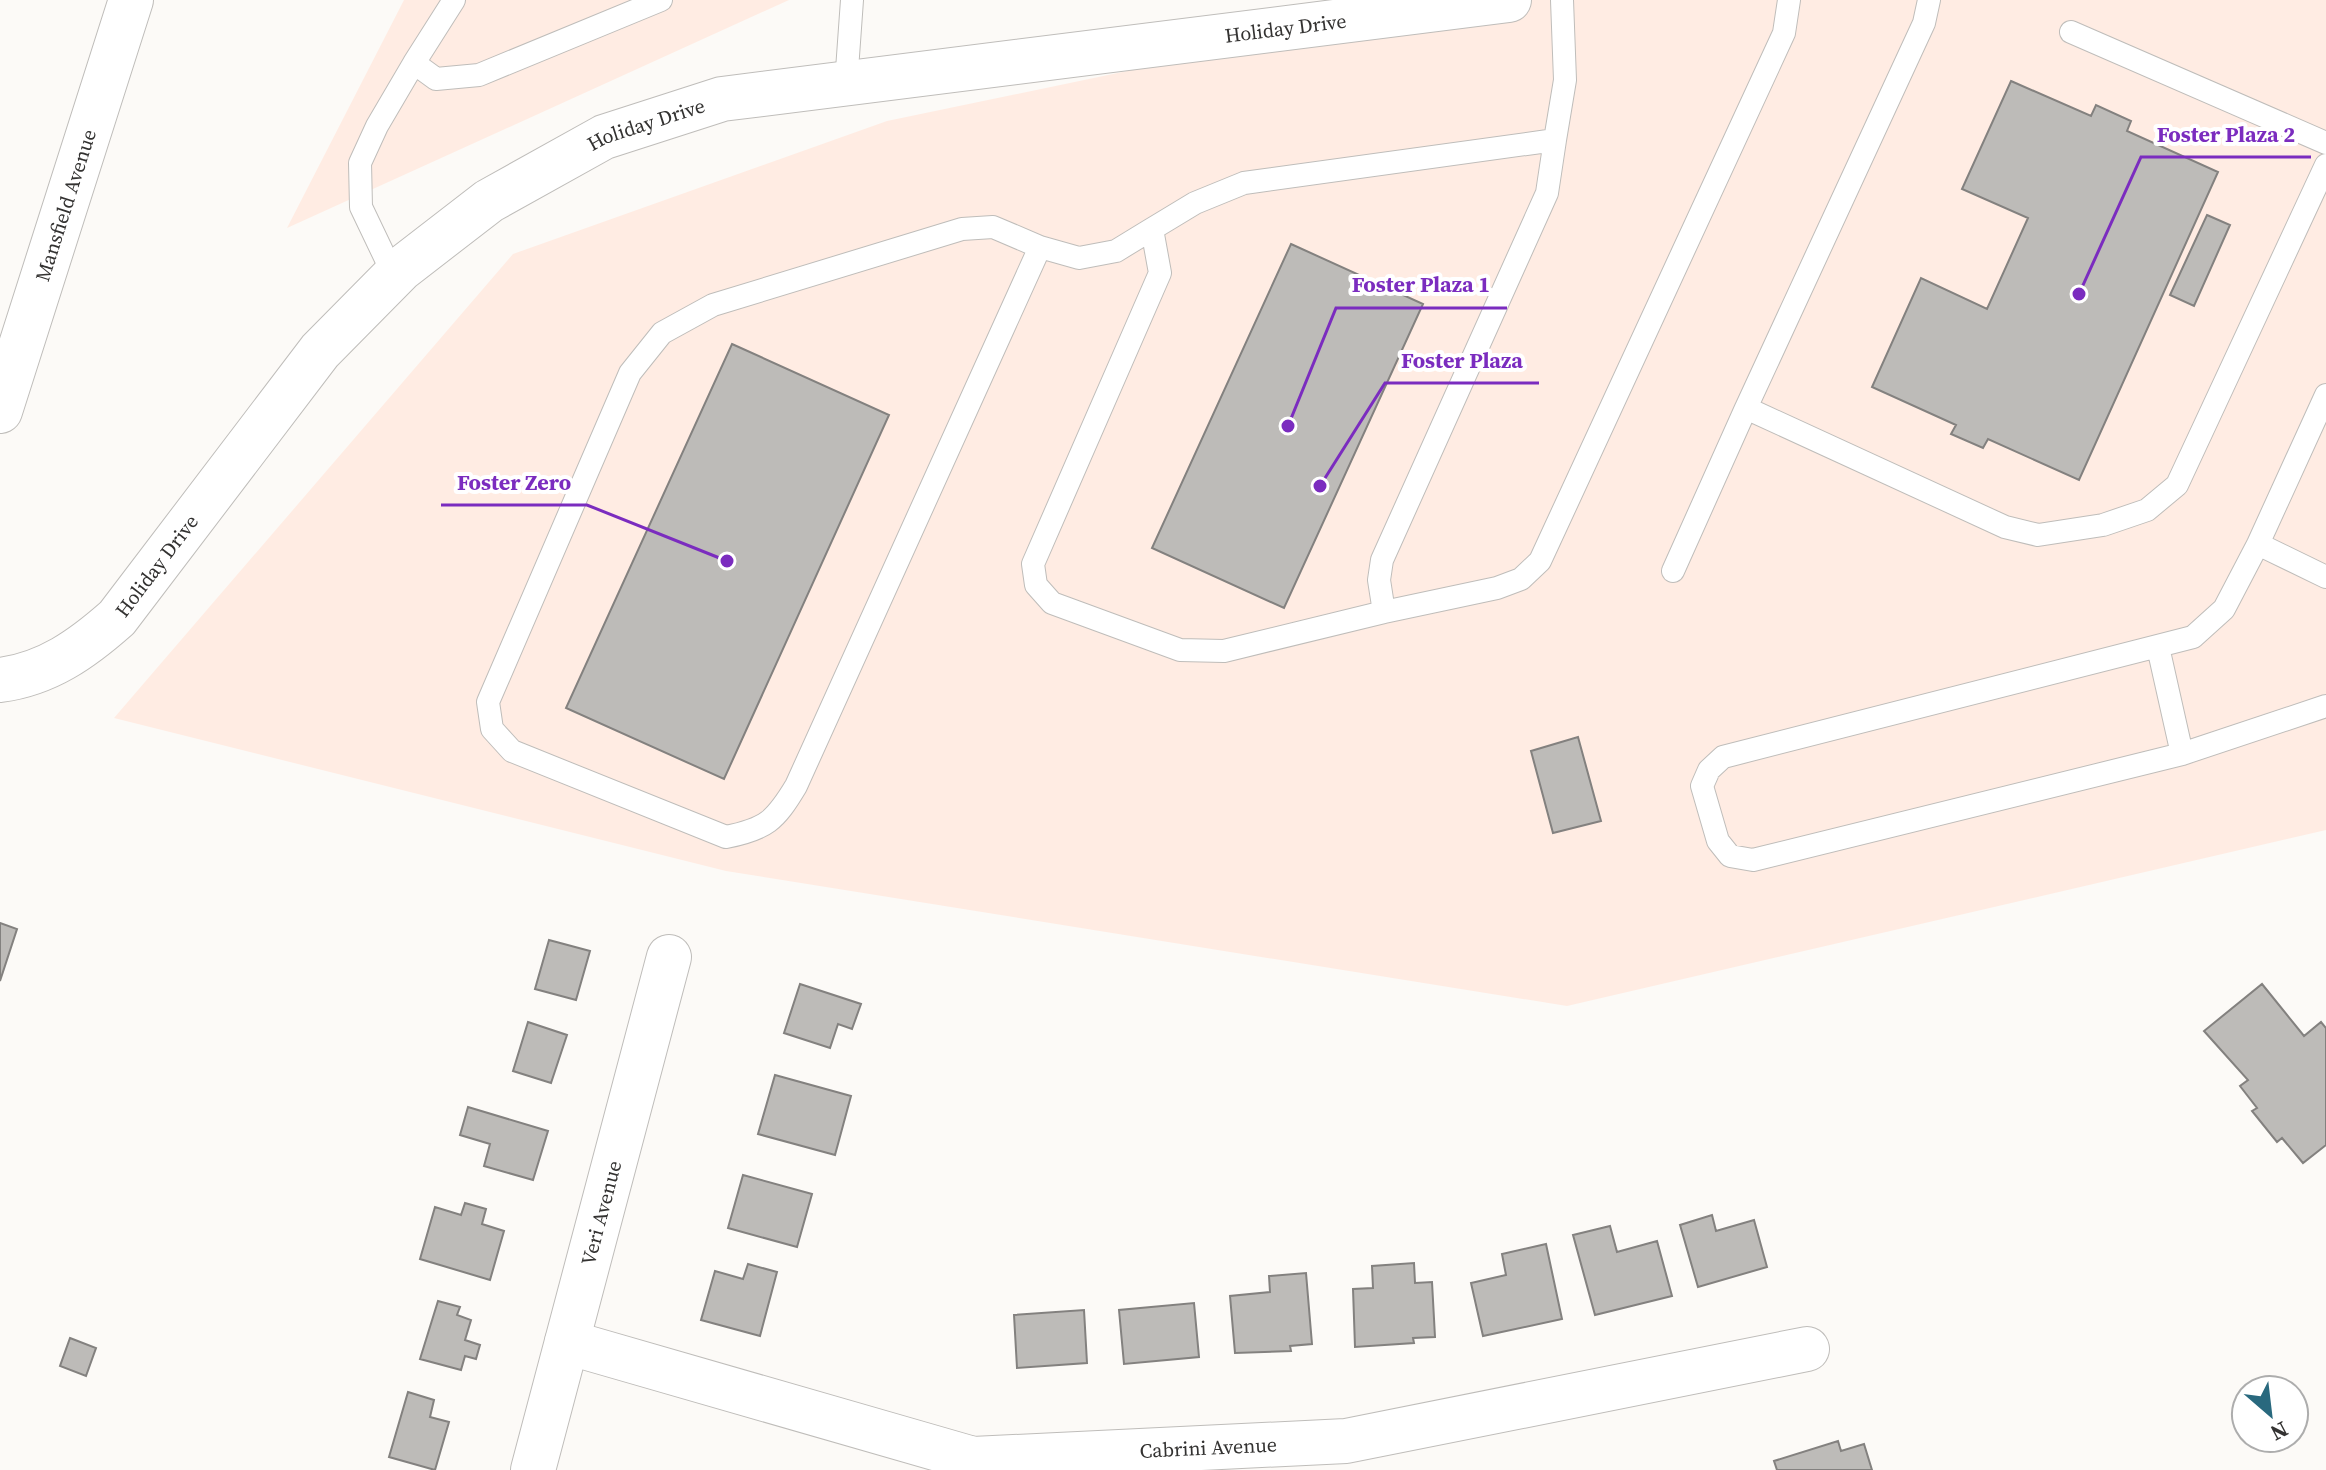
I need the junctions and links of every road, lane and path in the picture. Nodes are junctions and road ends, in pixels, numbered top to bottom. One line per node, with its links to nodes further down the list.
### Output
1 (131, 0): 20 (street, Mansfield Avenue)
2 (454, 0): 10 (lane)
3 (661, 0): 10 (lane)
4 (852, 0): 11 (lane)
5 (1509, 0): 11 (street, Holiday Drive)
6 (1562, 0): 12 (lane)
7 (1789, 0): 24 (lane)
8 (1929, 0): 19 (lane)
9 (2071, 32): 13 (lane)
10 (414, 63): 17 (lane)
11 (846, 84): 17 (street, Holiday Drive)
12 (1555, 140): 15 (lane); 24 (lane)
13 (2326, 143)
14 (2326, 165): 19 (lane)
15 (1152, 229): 16 (lane); 24 (lane)
16 (1040, 247): 16 (lane)
17 (394, 276): 26 (street, Holiday Drive)
18 (2326, 395): 21 (lane)
19 (1746, 408): 22 (lane)
20 (0, 411)
21 (2258, 544): 23 (lane); 25 (lane)
22 (1673, 571)
23 (2326, 577)
24 (1384, 612)
25 (2158, 647): 28 (lane); 28 (lane)
26 (0, 680)
27 (2326, 706): 28 (lane)
28 (2182, 754)
29 (669, 957): 30 (street, Veri Avenue)
30 (567, 1342): 31 (street, Cabrini Avenue); 32 (street, Veri Avenue)
31 (1807, 1349)
32 (533, 1470)

